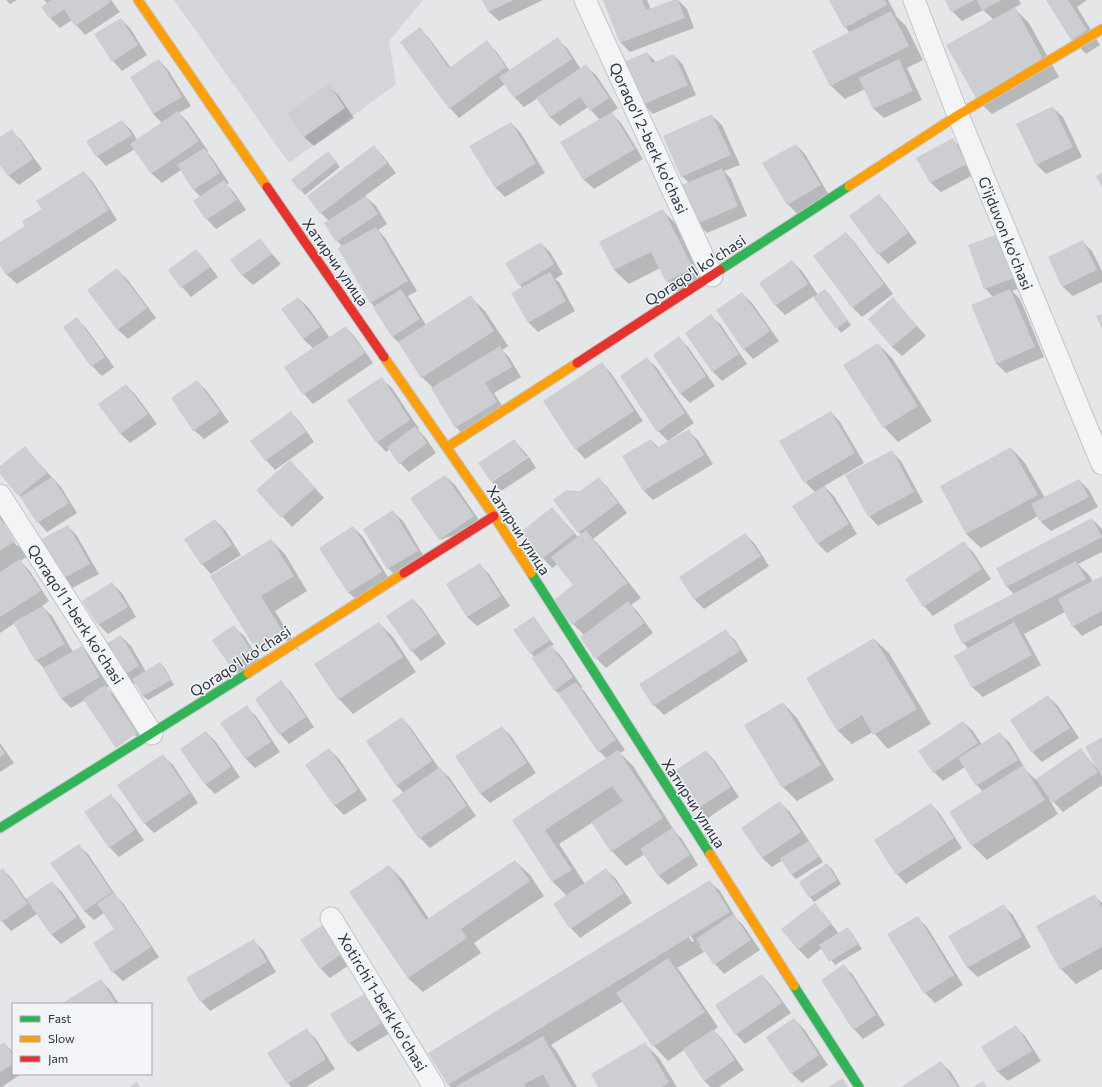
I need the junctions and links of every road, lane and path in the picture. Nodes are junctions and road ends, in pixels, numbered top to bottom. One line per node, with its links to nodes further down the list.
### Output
1 (138, 0): 7 (street, Хатирчи улица)
2 (585, 0): 6 (street, Qoraqo'l 2-berk ko'chasi)
3 (914, 0): 5 (street, G'ijduvon ko'chasi)
4 (1102, 29): 5 (street, Qoraqo'l ko'chasi)
5 (958, 115): 6 (street, Qoraqo'l ko'chasi); 8 (street, G'ijduvon ko'chasi)
6 (712, 276): 7 (street, Qoraqo'l ko'chasi)
7 (447, 448): 10 (street, Хатирчи улица)
8 (1102, 464)
9 (0, 495): 11 (street, Qoraqo'l 1-berk ko'chasi)
10 (494, 516): 11 (street, Qoraqo'l ko'chasi); 15 (street, Хатирчи улица)
11 (152, 734): 12 (street, Qoraqo'l ko'chasi)
12 (0, 828)
13 (331, 918): 14 (street, Xotirchi 1-berk ko'chasi)
14 (434, 1087)
15 (859, 1087)

